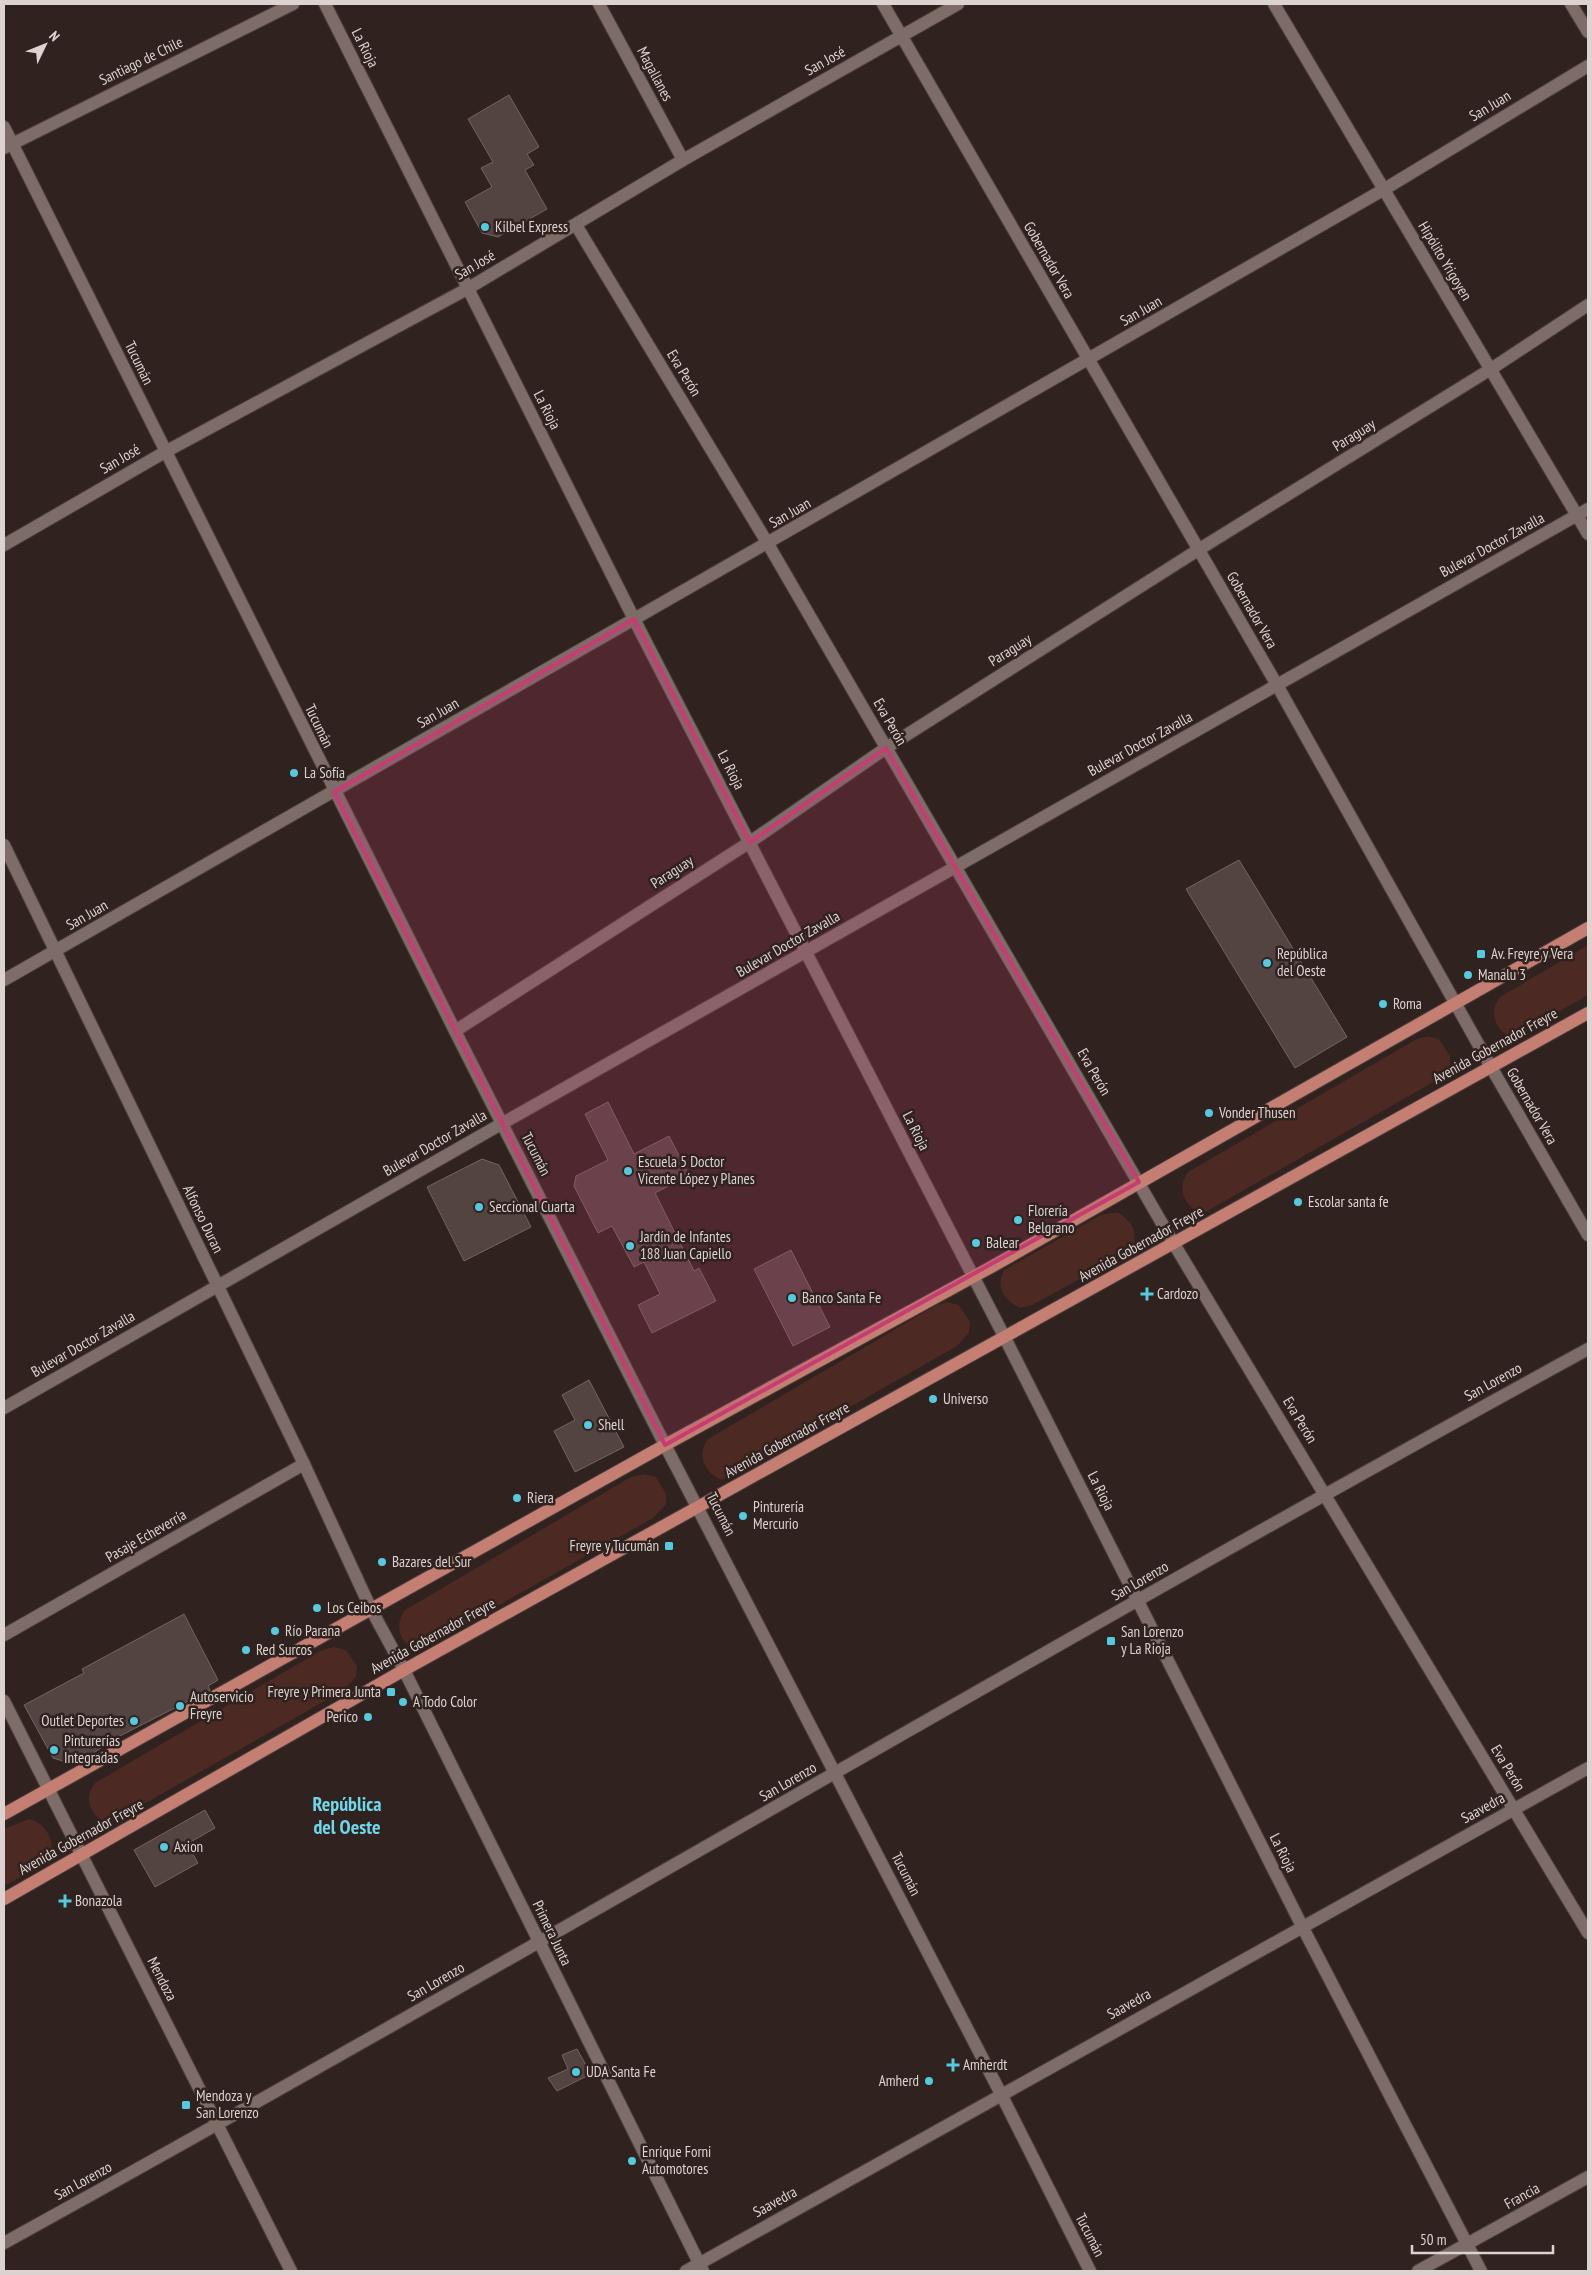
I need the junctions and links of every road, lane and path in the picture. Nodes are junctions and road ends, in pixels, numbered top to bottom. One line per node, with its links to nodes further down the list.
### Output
1 (293, 4): 12 (street, Santiago de Chile)
2 (325, 4): 16 (street, La Rioja)
3 (599, 4): 13 (street, Magallanes)
4 (883, 4): 9 (street, Gobernador Vera)
5 (958, 4): 9 (street, San José)
6 (1274, 4): 14 (street, Hipólito Yrigoyen)
7 (1571, 4): 8 (street)
8 (1588, 32)
9 (902, 36): 13 (street, San José); 18 (street, Gobernador Vera)
10 (1588, 66): 14 (street, San Juan)
11 (4, 127): 12 (street, Tucumán)
12 (8, 146): 20 (street, Tucumán)
13 (683, 160): 15 (street, San José)
14 (1383, 190): 18 (street, San Juan); 19 (street, Hipólito Yrigoyen)
15 (576, 225): 16 (street, San José); 23 (street, Eva Perón)
16 (467, 289): 20 (street, San José); 26 (street, La Rioja)
17 (1588, 305): 19 (street, Paraguay)
18 (1088, 361): 23 (street, San Juan); 25 (street, Gobernador Vera)
19 (1491, 369): 21 (street, Hipólito Yrigoyen); 25 (street, Paraguay)
20 (165, 452): 24 (street, San José); 29 (street, Tucumán)
21 (1583, 512): 22 (street, Hipólito Yrigoyen); 27 (street, Bulevar Doctor Zavalla)
22 (1588, 534)
23 (768, 544): 26 (street, San Juan); 28 (street, Eva Perón)
24 (4, 545)
25 (1198, 550): 27 (street, Gobernador Vera); 28 (street, Paraguay)
26 (634, 619): 29 (street, San Juan); 30 (street, La Rioja)
27 (1277, 685): 32 (street, Bulevar Doctor Zavalla); 37 (street, Gobernador Vera)
28 (886, 748): 30 (street, Paraguay); 32 (street, Eva Perón)
29 (334, 792): 34 (street, San Juan); 39 (street, Tucumán)
30 (750, 842): 35 (street, La Rioja); 39 (street, Paraguay)
31 (4, 845): 34 (street, Alfonso Duran)
32 (956, 866): 35 (street, Bulevar Doctor Zavalla); 42 (street, Eva Perón)
33 (1588, 928): 37 (main road)
34 (55, 952): 36 (street, San Juan); 46 (street, Alfonso Duran)
35 (806, 952): 41 (street, Bulevar Doctor Zavalla); 45 (street, La Rioja)
36 (4, 980)
37 (1455, 1002): 40 (street, Gobernador Vera); 42 (main road)
38 (1588, 1013): 40 (main road, Avenida Gobernador Freyre)
39 (455, 1031): 41 (street, Tucumán)
40 (1491, 1067): 43 (street, Gobernador Vera); 44 (main road, Avenida Gobernador Freyre)
41 (503, 1123): 46 (street, Bulevar Doctor Zavalla); 50 (street, Tucumán)
42 (1139, 1182): 44 (street, Eva Perón); 45 (main road)
43 (1588, 1235)
44 (1174, 1244): 47 (main road, Avenida Gobernador Freyre); 52 (street, Eva Perón)
45 (973, 1277): 47 (street, La Rioja); 50 (main road)
46 (218, 1286): 49 (street, Bulevar Doctor Zavalla); 51 (street, Alfonso Duran)
47 (1006, 1338): 53 (main road, Avenida Gobernador Freyre); 54 (street, La Rioja)
48 (1588, 1349): 52 (street, San Lorenzo)
49 (4, 1408)
50 (665, 1445): 53 (street, Tucumán); 55 (main road)
51 (304, 1464): 55 (street, Alfonso Duran); 56 (street, Pasaje Echeverría)
52 (1325, 1493): 54 (street, San Lorenzo); 62 (street, Eva Perón)
53 (699, 1507): 57 (main road, Avenida Gobernador Freyre); 60 (street, Tucumán)
54 (1138, 1601): 60 (street, San Lorenzo); 66 (street, La Rioja)
55 (371, 1609): 57 (street, Primera Junta); 61 (main road)
56 (4, 1635)
57 (404, 1670): 64 (main road, Avenida Gobernador Freyre); 68 (street, Primera Junta)
58 (4, 1701): 61 (street, Mendoza)
59 (1588, 1768): 62 (street, Saavedra)
60 (835, 1774): 68 (street, San Lorenzo); 69 (street, Tucumán)
61 (47, 1790): 63 (main road); 64 (street, Mendoza)
62 (1514, 1809): 66 (street, Saavedra); 67 (street, Eva Perón)
63 (4, 1814)
64 (81, 1856): 65 (main road, Avenida Gobernador Freyre); 70 (street, Mendoza)
65 (4, 1899)
66 (1302, 1926): 69 (street, Saavedra); 73 (street, La Rioja)
67 (1588, 1933)
68 (538, 1942): 70 (street, San Lorenzo); 74 (street, Primera Junta)
69 (1001, 2094): 74 (street, Saavedra); 77 (street, Tucumán)
70 (218, 2124): 72 (street, San Lorenzo); 75 (street, Mendoza)
71 (1588, 2178): 73 (street, Francia)
72 (4, 2243)
73 (1468, 2244): 78 (street, Francia); 79 (street, La Rioja)
74 (701, 2268): 76 (street, Saavedra)
75 (291, 2271)
76 (686, 2271)
77 (1090, 2271)
78 (1418, 2271)
79 (1481, 2271)

